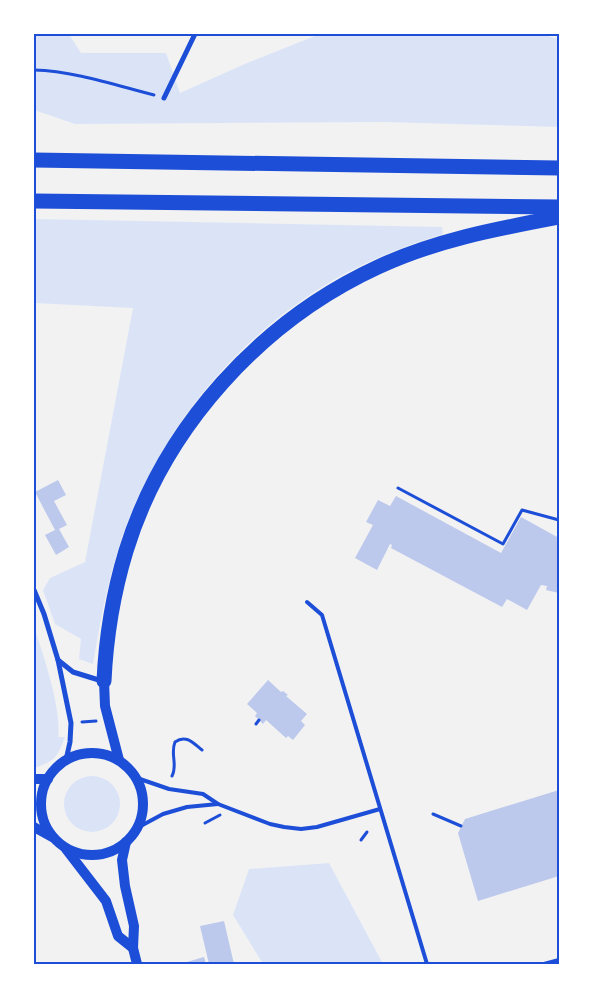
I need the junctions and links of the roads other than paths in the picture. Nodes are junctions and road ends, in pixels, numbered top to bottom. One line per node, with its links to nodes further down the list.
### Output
1 (195, 34): 2 (street)
2 (164, 98)
3 (34, 160): 4 (highway)
4 (559, 168)
5 (34, 201): 6 (highway)
6 (559, 207)
7 (559, 217): 11 (highway)
8 (34, 590): 10 (street)
9 (307, 602): 18 (lane)
10 (58, 660): 11 (street); 12 (street)
11 (104, 681): 13 (main road)
12 (66, 760): 13 (main road); 16 (main road)
13 (119, 760): 14 (main road)
14 (137, 778): 17 (lane); 20 (main road)
15 (34, 779): 16 (main road)
16 (48, 779): 21 (main road)
17 (218, 804): 18 (lane); 20 (lane)
18 (380, 809): 27 (lane)
19 (34, 827): 21 (main road)
20 (137, 828): 22 (main road)
21 (55, 839): 23 (main road)
22 (126, 842): 23 (main road); 24 (main road)
23 (64, 846): 24 (main road)
24 (133, 948): 26 (main road)
25 (559, 960): 28 (lane)
26 (137, 964)
27 (427, 964)
28 (544, 964)

